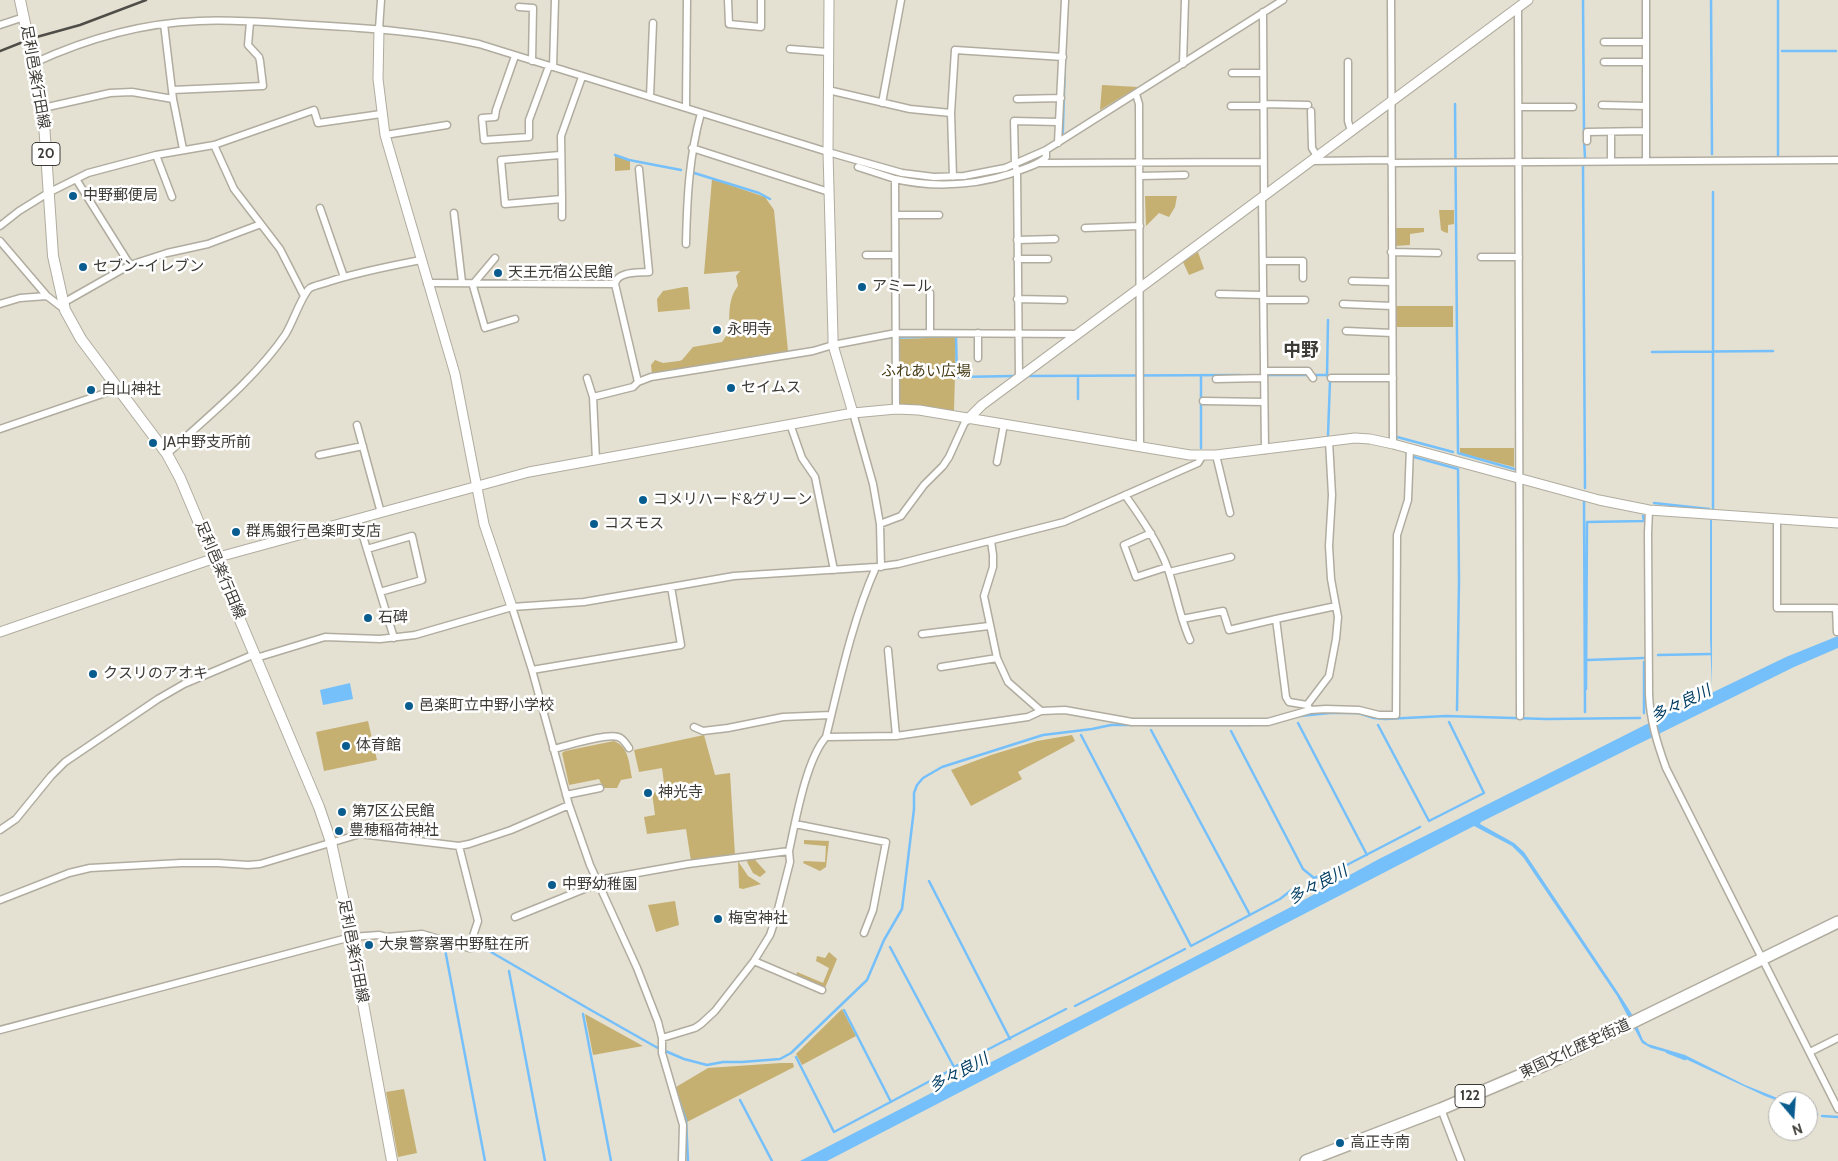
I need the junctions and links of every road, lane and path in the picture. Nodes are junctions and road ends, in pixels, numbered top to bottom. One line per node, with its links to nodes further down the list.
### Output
1 (20, 0): 19 (main road, 足利邑楽行田線 / 20)
2 (381, 0): 24 (street)
3 (555, 0): 37 (street)
4 (687, 0): 57 (street)
5 (728, 0): 6 (street)
6 (761, 0)
7 (829, 0): 28 (street)
8 (901, 0): 49 (street)
9 (1064, 0): 30 (street)
10 (1185, 0): 36 (street)
11 (1283, 0): 15 (street)
12 (1390, 0): 48 (street)
13 (1528, 0): 17 (street)
14 (1646, 0): 26 (street)
15 (1273, 3): 18 (street)
16 (519, 7): 31 (street)
17 (1518, 7): 48 (street); 54 (street)
18 (1262, 12): 36 (street); 38 (street)
19 (24, 17): 23 (street); 35 (main road, 足利邑楽行田線 / 20)
20 (250, 22): 22 (street); 24 (street); 41 (street)
21 (653, 23): 44 (street)
22 (164, 24): 35 (street); 41 (street)
23 (0, 25)
24 (380, 29): 29 (street); 60 (street)
25 (1604, 42): 26 (street)
26 (1646, 42): 34 (street)
27 (790, 49): 28 (street)
28 (828, 52): 42 (street)
29 (515, 56): 31 (street); 37 (street)
30 (1063, 57): 45 (street); 59 (street)
31 (532, 61): 37 (street)
32 (1348, 62): 63 (street)
33 (1604, 62): 34 (street)
34 (1646, 62): 53 (street)
35 (34, 63): 56 (main road, 足利邑楽行田線 / 20)
36 (1183, 64): 43 (street)
37 (551, 67): 40 (street)
38 (1263, 72): 39 (street); 50 (street)
39 (1232, 73)
40 (582, 77): 44 (street); 75 (street)
41 (172, 90): 46 (street)
42 (828, 90): 49 (street); 73 (street)
43 (1136, 94): 68 (street); 84 (street)
44 (650, 98): 57 (street)
45 (1061, 98): 47 (street); 61 (street)
46 (174, 99): 56 (street); 71 (street)
47 (1017, 99)
48 (1391, 102): 63 (street); 81 (street)
49 (882, 103): 59 (street)
50 (1263, 105): 52 (street); 76 (street); 80 (street)
51 (1602, 105): 53 (street)
52 (1231, 106)
53 (1646, 106): 65 (street)
54 (1519, 107): 55 (street); 82 (street)
55 (1573, 107)
56 (43, 108): 95 (main road, 足利邑楽行田線 / 20)
57 (686, 108): 58 (street)
58 (701, 113): 70 (street); 73 (street)
59 (952, 113): 91 (street)
60 (381, 114): 66 (street); 69 (street)
61 (1058, 122): 68 (street); 85 (street)
62 (446, 125): 66 (street)
63 (1351, 131): 76 (street)
64 (1611, 132): 65 (street); 67 (street); 78 (street)
65 (1646, 132): 79 (street)
66 (385, 135): 121 (street)
67 (1588, 141)
68 (1058, 142): 72 (street)
69 (214, 145): 71 (street); 104 (street)
70 (692, 148): 94 (street); 111 (street)
71 (183, 149): 74 (street)
72 (1046, 150): 83 (street); 85 (street)
73 (828, 152): 91 (street); 94 (street)
74 (156, 155): 93 (street); 97 (street)
75 (560, 155): 98 (street); 98 (street)
76 (1313, 159): 81 (street); 96 (street)
77 (1838, 160): 79 (street)
78 (1611, 161): 79 (street); 82 (street)
79 (1646, 161)
80 (1263, 162): 84 (street); 96 (street)
81 (1391, 162): 82 (street); 112 (street)
82 (1519, 162): 117 (street)
83 (1039, 163): 84 (street); 88 (street)
84 (1140, 163): 89 (street)
85 (1015, 164): 88 (street); 91 (street)
86 (858, 167): 92 (street)
87 (640, 169): 131 (street)
88 (1017, 172): 92 (street); 109 (street)
89 (1140, 176): 90 (street); 106 (street)
90 (1185, 176)
91 (953, 177)
92 (895, 178): 102 (street)
93 (76, 180): 95 (street); 123 (street)
94 (829, 192): 153 (street)
95 (48, 193): 105 (street); 143 (main road, 足利邑楽行田線 / 20)
96 (1263, 196): 122 (street); 132 (street)
97 (172, 197)
98 (562, 199): 103 (street)
99 (320, 208): 124 (street)
100 (454, 213): 127 (street)
101 (939, 215): 102 (street)
102 (895, 216): 115 (street)
103 (562, 217)
104 (261, 224): 123 (street); 136 (street)
105 (0, 226)
106 (1140, 226): 107 (street); 132 (street)
107 (1085, 228)
108 (1055, 239): 109 (street)
109 (1017, 240): 119 (street)
110 (0, 241): 135 (street)
111 (686, 244)
112 (1391, 252): 113 (street); 128 (street)
113 (1438, 253)
114 (866, 254): 115 (street)
115 (895, 255): 147 (street)
116 (1481, 257): 117 (street)
117 (1520, 257): 187 (street)
118 (495, 258): 130 (street)
119 (1017, 259): 120 (street); 138 (street)
120 (1048, 259)
121 (421, 260): 124 (street); 129 (street)
122 (1263, 261): 125 (street); 137 (street)
123 (130, 265): 143 (street)
124 (344, 277): 136 (street)
125 (1303, 278)
126 (1352, 281): 128 (street)
127 (462, 282): 129 (street); 130 (street)
128 (1392, 282): 144 (street)
129 (427, 283): 188 (street)
130 (474, 283): 131 (street); 145 (street)
131 (615, 284): 163 (street)
132 (1140, 288): 152 (street); 178 (street)
133 (930, 294): 148 (street)
134 (1219, 294): 137 (street)
135 (47, 296): 141 (street); 143 (street)
136 (304, 296): 181 (street)
137 (1264, 297): 140 (street); 155 (street)
138 (1017, 299): 139 (street); 150 (street)
139 (1064, 300)
140 (1305, 300)
141 (0, 304)
142 (1343, 304): 144 (street)
143 (64, 306): 164 (main road, 足利邑楽行田線 / 20)
144 (1392, 306): 151 (street)
145 (515, 319)
146 (1346, 332): 151 (street)
147 (896, 333): 148 (street); 153 (street); 168 (street)
148 (930, 333): 149 (street)
149 (978, 333): 150 (street); 154 (street)
150 (1018, 333): 152 (street); 157 (street)
151 (1392, 333): 161 (street)
152 (1078, 334): 157 (street)
153 (833, 345): 163 (street); 169 (street)
154 (978, 358)
155 (1264, 371): 158 (street); 159 (street)
156 (587, 378): 165 (street)
157 (1019, 378): 170 (street)
158 (1264, 378): 162 (street); 167 (street)
159 (1313, 378)
160 (1331, 378): 161 (street)
161 (1392, 378): 176 (street)
162 (1216, 379)
163 (638, 382): 165 (street)
164 (117, 389): 174 (street); 181 (main road, 足利邑楽行田線 / 20)
165 (593, 397): 185 (street)
166 (1203, 401): 167 (street)
167 (1264, 402): 180 (street)
168 (896, 409): 169 (street); 170 (street)
169 (853, 413): 171 (street); 196 (street)
170 (968, 419): 172 (street); 196 (street)
171 (790, 424): 185 (street); 203 (street)
172 (1004, 424): 178 (street); 186 (street)
173 (357, 426): 177 (street)
174 (0, 429)
175 (1329, 441): 176 (street); 180 (street); 207 (street)
176 (1393, 444): 179 (street)
177 (363, 446): 182 (street); 191 (street)
178 (1140, 447): 183 (street)
179 (1410, 448): 187 (street); 222 (street)
180 (1265, 450): 184 (street)
181 (167, 454): 201 (main road, 足利邑楽行田線 / 20)
182 (319, 455)
183 (1203, 455): 184 (street); 189 (street)
184 (1216, 455): 192 (street)
185 (596, 460): 188 (street)
186 (997, 462)
187 (1520, 478): 190 (street); 225 (street)
188 (476, 486): 191 (street); 208 (street)
189 (1126, 495): 197 (street); 198 (street)
190 (1649, 510): 193 (street); 245 (street)
191 (381, 513): 194 (street)
192 (1230, 513)
193 (1777, 519): 195 (street); 213 (street)
194 (358, 520): 199 (street); 201 (street)
195 (1838, 523)
196 (880, 524): 202 (street)
197 (1151, 533): 204 (street); 204 (street)
198 (990, 541): 202 (street); 211 (street)
199 (366, 549): 206 (street); 206 (street)
200 (1231, 557): 204 (street)
201 (215, 558): 212 (street); 218 (main road, 足利邑楽行田線 / 20)
202 (879, 567): 203 (street); 224 (street)
203 (834, 570): 205 (street)
204 (1168, 570): 209 (street)
205 (671, 587): 208 (street); 221 (street)
206 (380, 592): 215 (street)
207 (1336, 606): 210 (street); 222 (street)
208 (512, 607): 215 (street); 221 (street)
209 (1182, 619): 210 (street); 216 (street)
210 (1276, 619): 222 (street)
211 (989, 626): 214 (street); 219 (street)
212 (0, 632)
213 (1837, 632)
214 (922, 634)
215 (394, 638): 218 (street)
216 (1190, 640)
217 (888, 650): 227 (street)
218 (255, 656): 235 (street); 236 (main road, 足利邑楽行田線 / 20)
219 (997, 658): 220 (street); 223 (street)
220 (941, 667)
221 (532, 670): 230 (street)
222 (1308, 708): 223 (street)
223 (1041, 711): 227 (street)
224 (831, 715): 226 (street); 228 (street)
225 (1520, 716)
226 (694, 727)
227 (896, 736): 228 (street)
228 (826, 737): 234 (street)
229 (629, 748): 230 (street)
230 (554, 749): 232 (street)
231 (600, 788): 232 (street)
232 (566, 795): 233 (street)
233 (569, 805): 237 (street); 239 (street)
234 (796, 824): 238 (street); 243 (street)
235 (0, 830)
236 (331, 842): 237 (street); 240 (street); 244 (main road, 足利邑楽行田線 / 20)
237 (459, 846): 244 (street)
238 (789, 851): 239 (street); 246 (street)
239 (598, 882): 241 (street); 249 (street)
240 (0, 900)
241 (515, 917)
242 (1838, 922): 245 (highway, 東国文化歴史街道 / 122)
243 (864, 933)
244 (351, 937): 248 (street); 254 (main road, 足利邑楽行田線 / 20)
245 (1763, 959): 251 (street); 252 (highway, 東国文化歴史街道 / 122)
246 (754, 961): 247 (street); 249 (street)
247 (822, 990)
248 (0, 1030)
249 (662, 1038): 255 (street)
250 (1838, 1038): 251 (street)
251 (1810, 1052): 253 (street)
252 (1441, 1109): 256 (highway, 東国文化歴史街道 / 122); 257 (street)
253 (1838, 1109)
254 (392, 1161)
255 (682, 1161)
256 (1306, 1161)
257 (1461, 1161)

